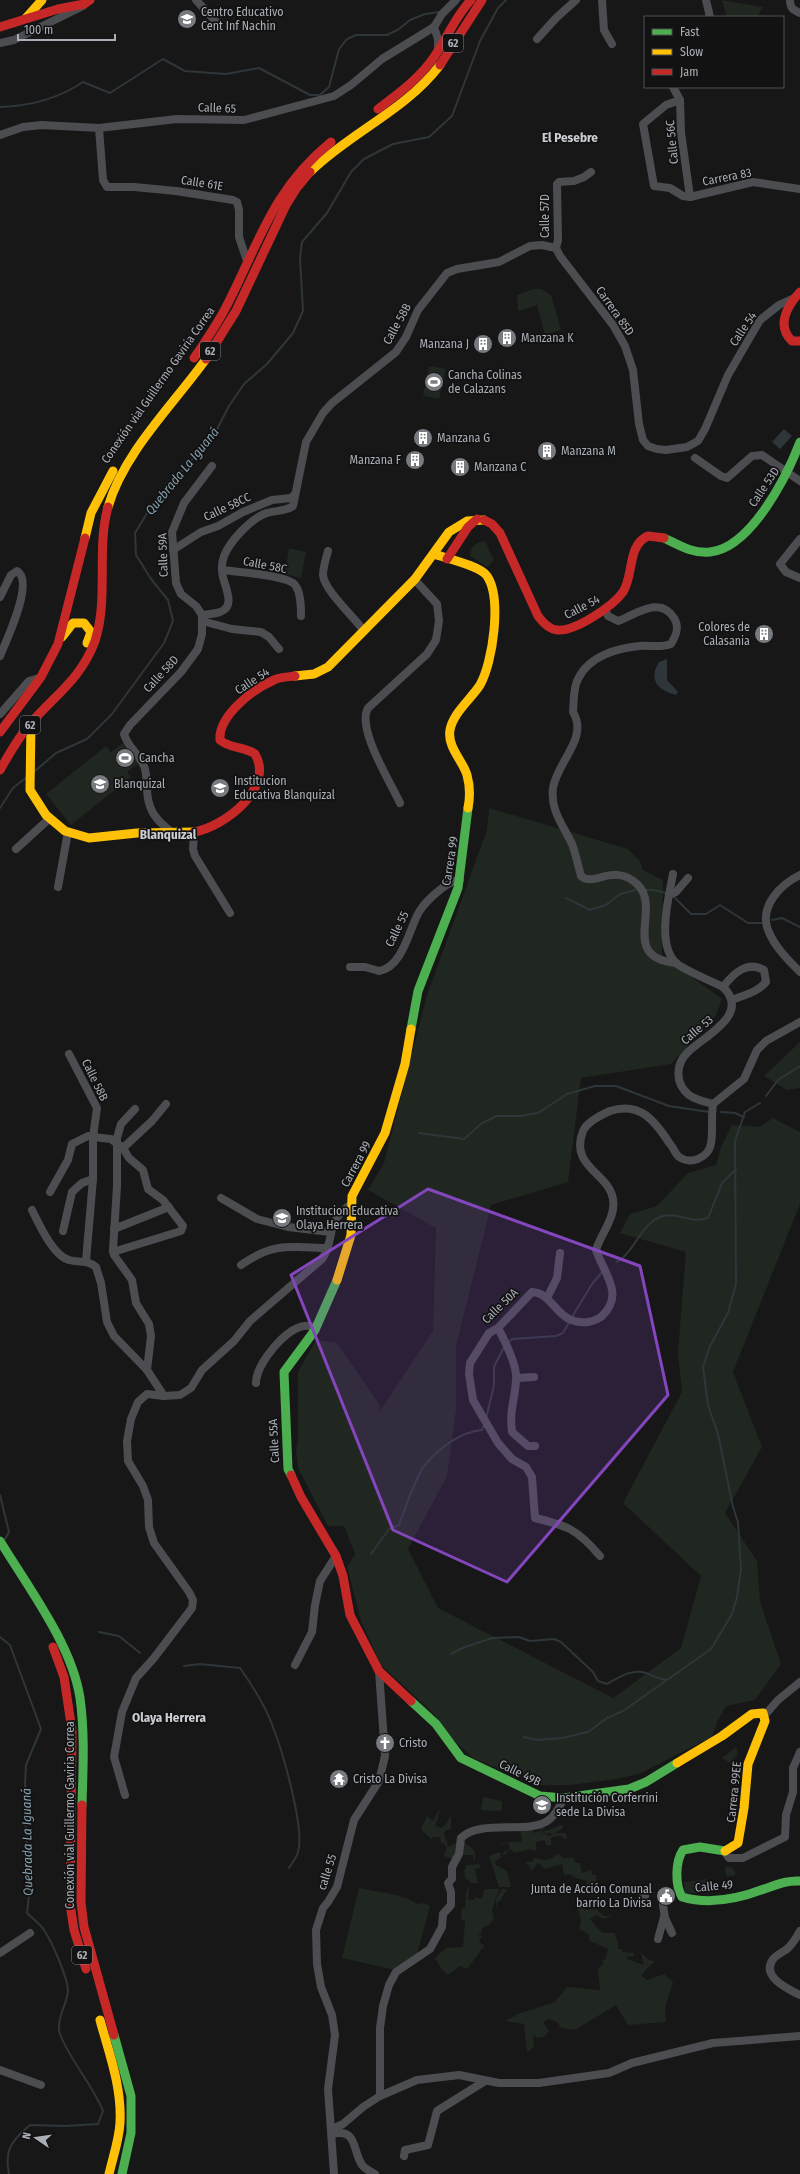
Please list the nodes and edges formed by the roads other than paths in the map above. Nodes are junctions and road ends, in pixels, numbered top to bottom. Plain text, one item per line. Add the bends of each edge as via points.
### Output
1 (42, 0) edge
2 (196, 0) edge
3 (456, 0) edge
4 (471, 0) edge
5 (482, 0) edge
6 (576, 0) edge
7 (602, 0) edge
8 (706, 0) edge
9 (790, 0) edge
10 (87, 2) edge
11 (58, 5) edge
12 (800, 12) edge
13 (710, 16) edge
14 (24, 19) junction
15 (219, 25) dead end
16 (434, 26) junction
17 (0, 27) edge
18 (537, 39) dead end
19 (0, 43) edge
20 (612, 44) dead end
21 (438, 51) junction
22 (674, 88) edge
23 (680, 100) junction
24 (99, 128) junction
25 (0, 135) edge
26 (591, 172) dead end
27 (800, 189) edge
28 (687, 196) junction
29 (259, 236) junction
30 (239, 237) junction
31 (556, 248) junction
32 (247, 261) junction
33 (797, 295) edge
34 (800, 340) edge
35 (800, 442) edge
36 (666, 450) joint
37 (695, 458) dead end
38 (212, 466) dead end
39 (788, 473) junction
40 (800, 481) edge
41 (295, 494) junction
42 (477, 518) junction
43 (644, 537) joint
44 (800, 539) edge
45 (173, 550) junction
46 (328, 551) dead end
47 (434, 554) junction
48 (447, 558) junction
49 (222, 570) junction
50 (800, 578) edge
51 (414, 579) junction
52 (0, 597) edge
53 (605, 609) junction
54 (301, 616) dead end
55 (202, 618) junction
56 (364, 630) junction
57 (58, 644) junction
58 (279, 649) dead end
59 (0, 656) edge
60 (87, 660) junction
61 (41, 677) junction
62 (1, 711) edge
63 (31, 723) junction
64 (0, 732) edge
65 (31, 750) junction
66 (0, 771) edge
67 (400, 803) dead end
68 (50, 818) junction
69 (68, 832) junction
70 (172, 833) junction
71 (194, 833) junction
72 (16, 849) dead end
73 (673, 874) dead end
74 (800, 875) edge
75 (688, 878) dead end
76 (460, 880) junction
77 (58, 888) dead end
78 (670, 896) junction
79 (230, 912) dead end
80 (676, 963) junction
81 (350, 967) dead end
82 (800, 972) edge
83 (728, 993) junction
84 (800, 1022) edge
85 (69, 1054) dead end
86 (166, 1104) dead end
87 (712, 1104) junction
88 (135, 1109) dead end
89 (93, 1137) junction
90 (120, 1146) junction
91 (93, 1179) junction
92 (50, 1192) dead end
93 (221, 1198) dead end
94 (350, 1205) junction
95 (169, 1207) junction
96 (32, 1210) dead end
97 (114, 1229) junction
98 (64, 1232) dead end
99 (330, 1232) junction
100 (328, 1248) junction
101 (113, 1252) junction
102 (560, 1253) dead end
103 (86, 1261) junction
104 (241, 1265) dead end
105 (547, 1298) junction
106 (316, 1328) junction
107 (498, 1328) junction
108 (147, 1370) junction
109 (534, 1377) dead end
110 (517, 1378) junction
111 (256, 1383) dead end
112 (164, 1396) junction
113 (535, 1446) dead end
114 (0, 1541) edge
115 (336, 1556) junction
116 (600, 1556) dead end
117 (0, 1558) edge
118 (18, 1581) junction
119 (39, 1622) dead end
120 (294, 1665) dead end
121 (379, 1671) junction
122 (800, 1682) edge
123 (765, 1714) junction
124 (800, 1752) edge
125 (125, 1795) dead end
126 (564, 1798) junction
127 (728, 1850) junction
128 (800, 1881) edge
129 (664, 1904) dead end
130 (664, 1917) junction
131 (800, 1931) edge
132 (30, 1933) dead end
133 (672, 1933) dead end
134 (658, 1939) dead end
135 (0, 1953) edge
136 (800, 1995) edge
137 (800, 2036) edge
138 (0, 2070) edge
139 (485, 2080) junction
140 (41, 2085) dead end
141 (380, 2096) junction
142 (332, 2132) junction
143 (404, 2156) dead end
144 (109, 2174) edge
145 (122, 2174) edge
146 (334, 2174) edge
147 (375, 2174) edge

1 - 14 main road
2 - 15 street
3 - 16 street, Calle 65
4 - 21 main road, Conexión vial Guillermo Gaviria Correa / 62 via 457,14
5 - 60 main road, Conexión vial Guillermo Gaviria Correa / 62 via 439,65 419,89 405,102 324,158 298,187 226,329 121,474 105,517 100,616 94,644
6 - 18 street
7 - 20 street via 604,30
8 - 13 street
9 - 12 street via 793,10
10 - 11 main road
10 - 19 street via 81,8 14,40
11 - 14 main road
14 - 17 main road
16 - 21 street via 438,38
16 - 24 street, Calle 65 via 382,59 345,89 325,99 238,121 177,120
21 - 29 main road, Conexión vial Guillermo Gaviria Correa / 62 via 406,88 308,160 280,195
22 - 23 street, Calle 56C
23 - 28 street, Calle 56C
23 - 28 street via 657,111 643,127 652,184 670,188
24 - 25 street, Calle 65 via 42,125 23,127
24 - 30 street, Calle 61E via 103,180 107,187 176,191 233,200 237,202 239,210
26 - 31 street, Calle 57D via 584,177 557,184
27 - 28 street, Carrera 83 via 753,182
29 - 30 street via 250,240
29 - 32 main road, Conexión vial Guillermo Gaviria Correa / 62
30 - 32 street
31 - 36 street, Carrera 85D via 613,325 625,346 633,370 643,440 648,446
31 - 41 street, Calle 58B via 530,246 499,262 456,269 447,273 418,310 396,352 323,413 306,442
32 - 57 main road, Conexión vial Guillermo Gaviria Correa / 62 via 217,325 122,457 102,490 92,513
33 - 34 main road, Calle 54 via 786,312 784,324 790,340
33 - 36 street, Calle 54 via 760,320 728,375 698,441 687,447
35 - 39 main road, Calle 53D
37 - 39 street via 727,478 752,456 762,454
38 - 45 street, Calle 59A via 177,516 172,532
39 - 40 street
39 - 43 main road, Calle 53D via 749,529 733,544 715,551 694,550 654,535
41 - 45 street, Calle 58CC via 291,498 272,500 243,512 218,526 200,532
41 - 49 street, Calle 58C via 295,503 290,509 263,515 242,531 225,555
42 - 47 main road, Calle 54 via 455,528
42 - 48 main road
42 - 53 main road, Calle 54 via 490,522 500,533 536,613 546,625 557,630 565,629
43 - 53 main road, Calle 54 via 636,545 629,578 621,596
44 - 50 street via 781,561 780,567
45 - 55 street, Calle 59A via 176,583 182,594 196,606
46 - 56 street via 323,570 324,581
47 - 48 main road, Carrera 99
47 - 51 main road, Calle 54
48 - 76 main road, Carrera 99 via 487,575 492,587 495,609 494,636 486,670 474,694 455,718 450,731 453,748 467,775 470,796
49 - 54 street, Calle 58C via 276,577 293,583 298,590
49 - 55 street, Calle 58C via 227,606 221,612
51 - 56 main road, Calle 54
51 - 67 street via 438,604 436,640 427,654 368,708 365,716 368,737
52 - 59 street via 11,575 17,571 23,578 23,592
53 - 80 street via 608,616 618,621 646,608 664,608 674,616 677,631 670,644 664,647 641,646 605,654 588,664 581,674 575,692 573,712 578,720 577,733 554,785 554,808 573,846 581,876 590,880 618,874 628,877 639,886 645,900 643,936 647,949 656,958
55 - 58 street via 232,629 261,632
55 - 70 street, Calle 58D via 202,634 198,649 181,672 125,730 125,738 144,765 150,812
56 - 71 main road, Calle 54 via 323,670 307,677 273,680 227,716 219,728 220,740 226,745 254,752 259,762 257,781 250,798 241,806 215,825
57 - 60 main road via 73,623 84,623 92,632 86,647
57 - 61 main road, Conexión vial Guillermo Gaviria Correa / 62
60 - 63 main road, Conexión vial Guillermo Gaviria Correa / 62 via 68,687
61 - 62 street via 29,681
61 - 64 main road, Conexión vial Guillermo Gaviria Correa / 62
63 - 65 main road, Calle 54
63 - 66 main road, Conexión vial Guillermo Gaviria Correa / 62
65 - 66 main road via 22,749
65 - 68 main road, Calle 54 via 30,790 34,800
68 - 69 main road, Calle 54
68 - 72 street
69 - 70 main road, Calle 54 via 92,837
69 - 77 street
70 - 71 main road, Calle 54
71 - 79 street via 195,856
73 - 78 street
74 - 82 street via 775,893 769,903 767,928 776,944
75 - 78 street
76 - 81 street, Calle 55 via 452,882 425,903 403,948 389,966 379,971 365,967
76 - 94 main road, Carrera 99 via 456,897 418,991 405,1064 385,1133 354,1190
78 - 80 street via 665,924 666,941
80 - 83 street
83 - 83 street via 757,990 766,982 764,970 757,966 748,966 732,976
83 - 87 street, Calle 53 via 729,1015 724,1023 687,1053 680,1063 678,1074 679,1081 689,1095
84 - 87 street via 757,1050 744,1079
85 - 89 street, Calle 58B via 97,1108
86 - 90 street via 152,1121
87 - 105 street via 712,1143 708,1153 698,1159 686,1160 678,1156 653,1120 632,1109 620,1108 604,1114 584,1130 580,1145 583,1158 613,1198 609,1222 596,1250 612,1285 614,1297 611,1307 601,1318 583,1322 570,1320 556,1311
88 - 90 street via 121,1124 117,1138
89 - 90 street via 110,1139
89 - 91 street, Calle 58B
89 - 92 street via 88,1136 72,1144 68,1160
90 - 95 street via 143,1170 148,1189
90 - 97 street
91 - 98 street via 82,1183 72,1192
91 - 103 street, Calle 58B
93 - 99 street via 257,1219 288,1227
94 - 99 street via 338,1216
94 - 106 main road, Calle 55A via 351,1230 348,1249
95 - 97 street
95 - 101 street via 183,1226 183,1230
96 - 103 street via 57,1254 68,1260
97 - 101 street
99 - 100 street
100 - 104 street via 272,1248 256,1254
100 - 112 street via 319,1261 250,1321 234,1341 202,1370 191,1388 180,1395
101 - 108 street via 132,1280 136,1302 149,1324 151,1336
102 - 105 street via 557,1278
103 - 108 street via 96,1267 107,1322 114,1336
105 - 107 street, Calle 50A via 540,1292 532,1292
106 - 111 street via 307,1325 299,1327 278,1343 260,1366
106 - 115 main road, Calle 55A via 284,1372 286,1460 291,1476
107 - 110 street via 507,1344
107 - 116 street, Calle 50A via 489,1334 470,1363 473,1400 498,1444 512,1459 526,1467 532,1477 535,1518 553,1521 574,1531
108 - 112 street
109 - 110 street
110 - 113 street via 509,1415 512,1432 528,1446
112 - 125 street via 147,1394 138,1402 131,1419 127,1441 128,1462 143,1486 148,1500 149,1527 154,1543 193,1600 192,1608 136,1678 122,1712 114,1757
114 - 118 main road, Conexión vial Guillermo Gaviria Correa / 62
115 - 120 street via 320,1581 312,1632
115 - 121 main road, Calle 55A via 343,1576 350,1615
117 - 118 main road, Conexión vial Guillermo Gaviria Correa / 62
118 - 145 main road, Conexión vial Guillermo Gaviria Correa / 62 via 65,1649 80,1697 83,1739 81,1902 84,1927 131,2096 131,2133
119 - 144 main road, Conexión vial Guillermo Gaviria Correa / 62 via 59,1659 71,1713 71,1915 119,2097 119,2131
121 - 126 main road, Calle 49B via 436,1724 464,1760 536,1794
121 - 142 street, calle 55 via 385,1756 379,1781 354,1820 337,1887 323,1908 316,1930 321,1987 332,2016 335,2035 328,2075
122 - 123 street
123 - 126 main road, Calle 49B via 752,1714 655,1778 629,1789
123 - 127 main road, Carrera 99EE via 765,1721 748,1764 741,1835 738,1843
124 - 127 street via 793,1768 793,1792 786,1815 785,1836 743,1858 729,1858
126 - 141 street via 554,1815 543,1823 479,1828 460,1840 459,1854 452,1867 452,1879 448,1883 451,1905 443,1914 438,1937 430,1949 396,1972 386,1994 380,2028
127 - 128 main road, Calle 49 via 690,1847 681,1851 677,1886 682,1897 699,1901 715,1900 749,1894 782,1882
129 - 130 street
130 - 133 street
130 - 134 street
131 - 136 street via 791,1945 773,1959 771,1969 774,1978
132 - 135 street
137 - 139 street via 713,2043 632,2063 609,2073 553,2082 518,2084
138 - 140 street
139 - 141 street via 459,2075 430,2078 403,2085
139 - 143 street via 437,2111 428,2144 405,2150
141 - 142 street
142 - 146 street, calle 55
142 - 147 street via 346,2133 351,2137 363,2166

